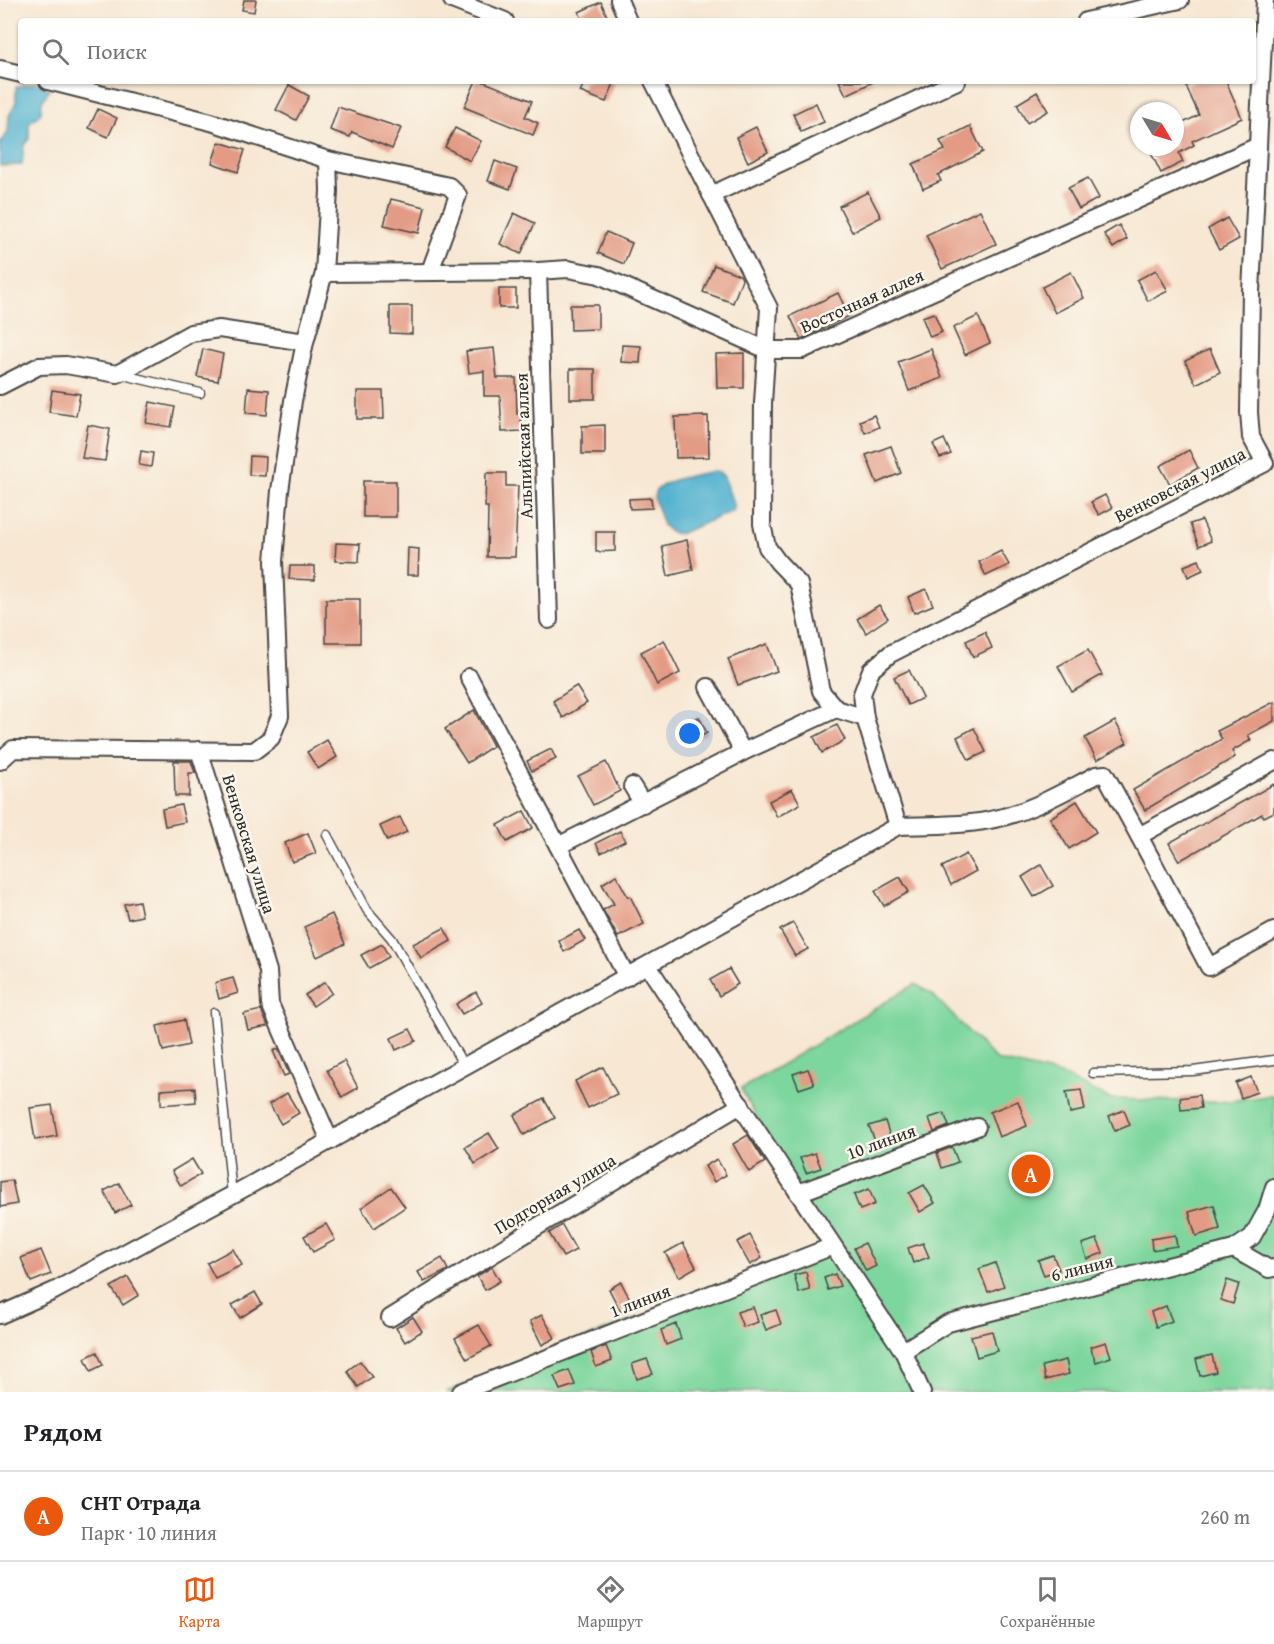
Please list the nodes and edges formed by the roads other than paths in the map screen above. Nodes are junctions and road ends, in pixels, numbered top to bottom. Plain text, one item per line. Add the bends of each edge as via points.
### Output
1 (452, 0) edge
2 (619, 0) edge
3 (1180, 0) edge
4 (1265, 0) edge
5 (497, 18) edge
6 (627, 18) edge
7 (1099, 18) edge
8 (0, 69) edge
9 (18, 73) edge
10 (60, 84) edge
11 (655, 84) edge
12 (951, 84) edge
13 (1258, 146) junction
14 (327, 160) junction
15 (711, 195) junction
16 (538, 271) junction
17 (430, 272) junction
18 (324, 273) junction
19 (304, 342) junction
20 (767, 350) junction
21 (117, 374) junction
22 (0, 386) edge
23 (200, 393) dead end
24 (1269, 461) edge
25 (549, 620) dead end
26 (469, 677) dead end
27 (708, 687) dead end
28 (836, 709) junction
29 (865, 718) junction
30 (199, 750) junction
31 (744, 752) junction
32 (0, 760) edge
33 (1274, 761) edge
34 (632, 786) dead end
35 (643, 804) junction
36 (898, 826) junction
37 (327, 835) dead end
38 (1139, 836) junction
39 (558, 846) junction
40 (1274, 931) edge
41 (648, 966) junction
42 (627, 977) junction
43 (214, 1013) dead end
44 (1274, 1060) edge
45 (464, 1066) junction
46 (1093, 1073) dead end
47 (741, 1105) junction
48 (977, 1127) dead end
49 (330, 1141) junction
50 (1274, 1187) edge
51 (798, 1193) junction
52 (232, 1195) junction
53 (833, 1246) junction
54 (1234, 1249) junction
55 (1274, 1268) edge
56 (0, 1315) edge
57 (390, 1318) dead end
58 (903, 1351) junction
59 (461, 1392) edge
60 (922, 1392) edge

1 - 5 street
2 - 6 street
3 - 7 street
4 - 13 street, Венковская улица
8 - 9 street
10 - 14 street via 211,122
11 - 15 street
12 - 15 street
13 - 20 street, Восточная аллея via 802,350
13 - 24 street, Венковская улица via 1249,412 1251,437
14 - 17 street via 449,186 458,195
14 - 18 street
15 - 20 street via 770,308
16 - 17 street, Восточная аллея
16 - 20 street, Восточная аллея via 568,269 599,275
16 - 25 street, Альпийская аллея
17 - 18 street, Восточная аллея
18 - 19 street
19 - 21 street via 219,329 191,333
19 - 30 street via 280,490 274,561 280,717 271,738 254,751
20 - 28 street via 762,524 767,547 799,584 820,691
21 - 22 street via 66,365 39,366
21 - 23 lane
24 - 29 street, Венковская улица via 890,654 871,670 862,694
26 - 39 street
27 - 31 street
28 - 29 street
28 - 31 street
29 - 36 street, Венковская улица
30 - 32 street via 13,749
30 - 49 street, Венковская улица via 268,971 270,1004
31 - 35 street
33 - 38 street
34 - 35 street
35 - 39 street
36 - 38 street via 992,820 1037,805 1105,774
36 - 41 street
37 - 45 lane via 367,910 393,939
38 - 40 street via 1209,967
39 - 42 street
41 - 42 street
41 - 47 street
42 - 45 street
43 - 52 lane
44 - 46 lane via 1193,1071
45 - 49 street
47 - 51 street
47 - 57 street, Подгорная улица
48 - 51 street, 10 линия
49 - 52 street
50 - 54 street via 1252,1237
51 - 53 street
52 - 56 street via 54,1291
53 - 58 street
53 - 59 street, 1 линия
54 - 55 street via 1269,1269
54 - 58 street, 6 линия via 948,1323
58 - 60 street

